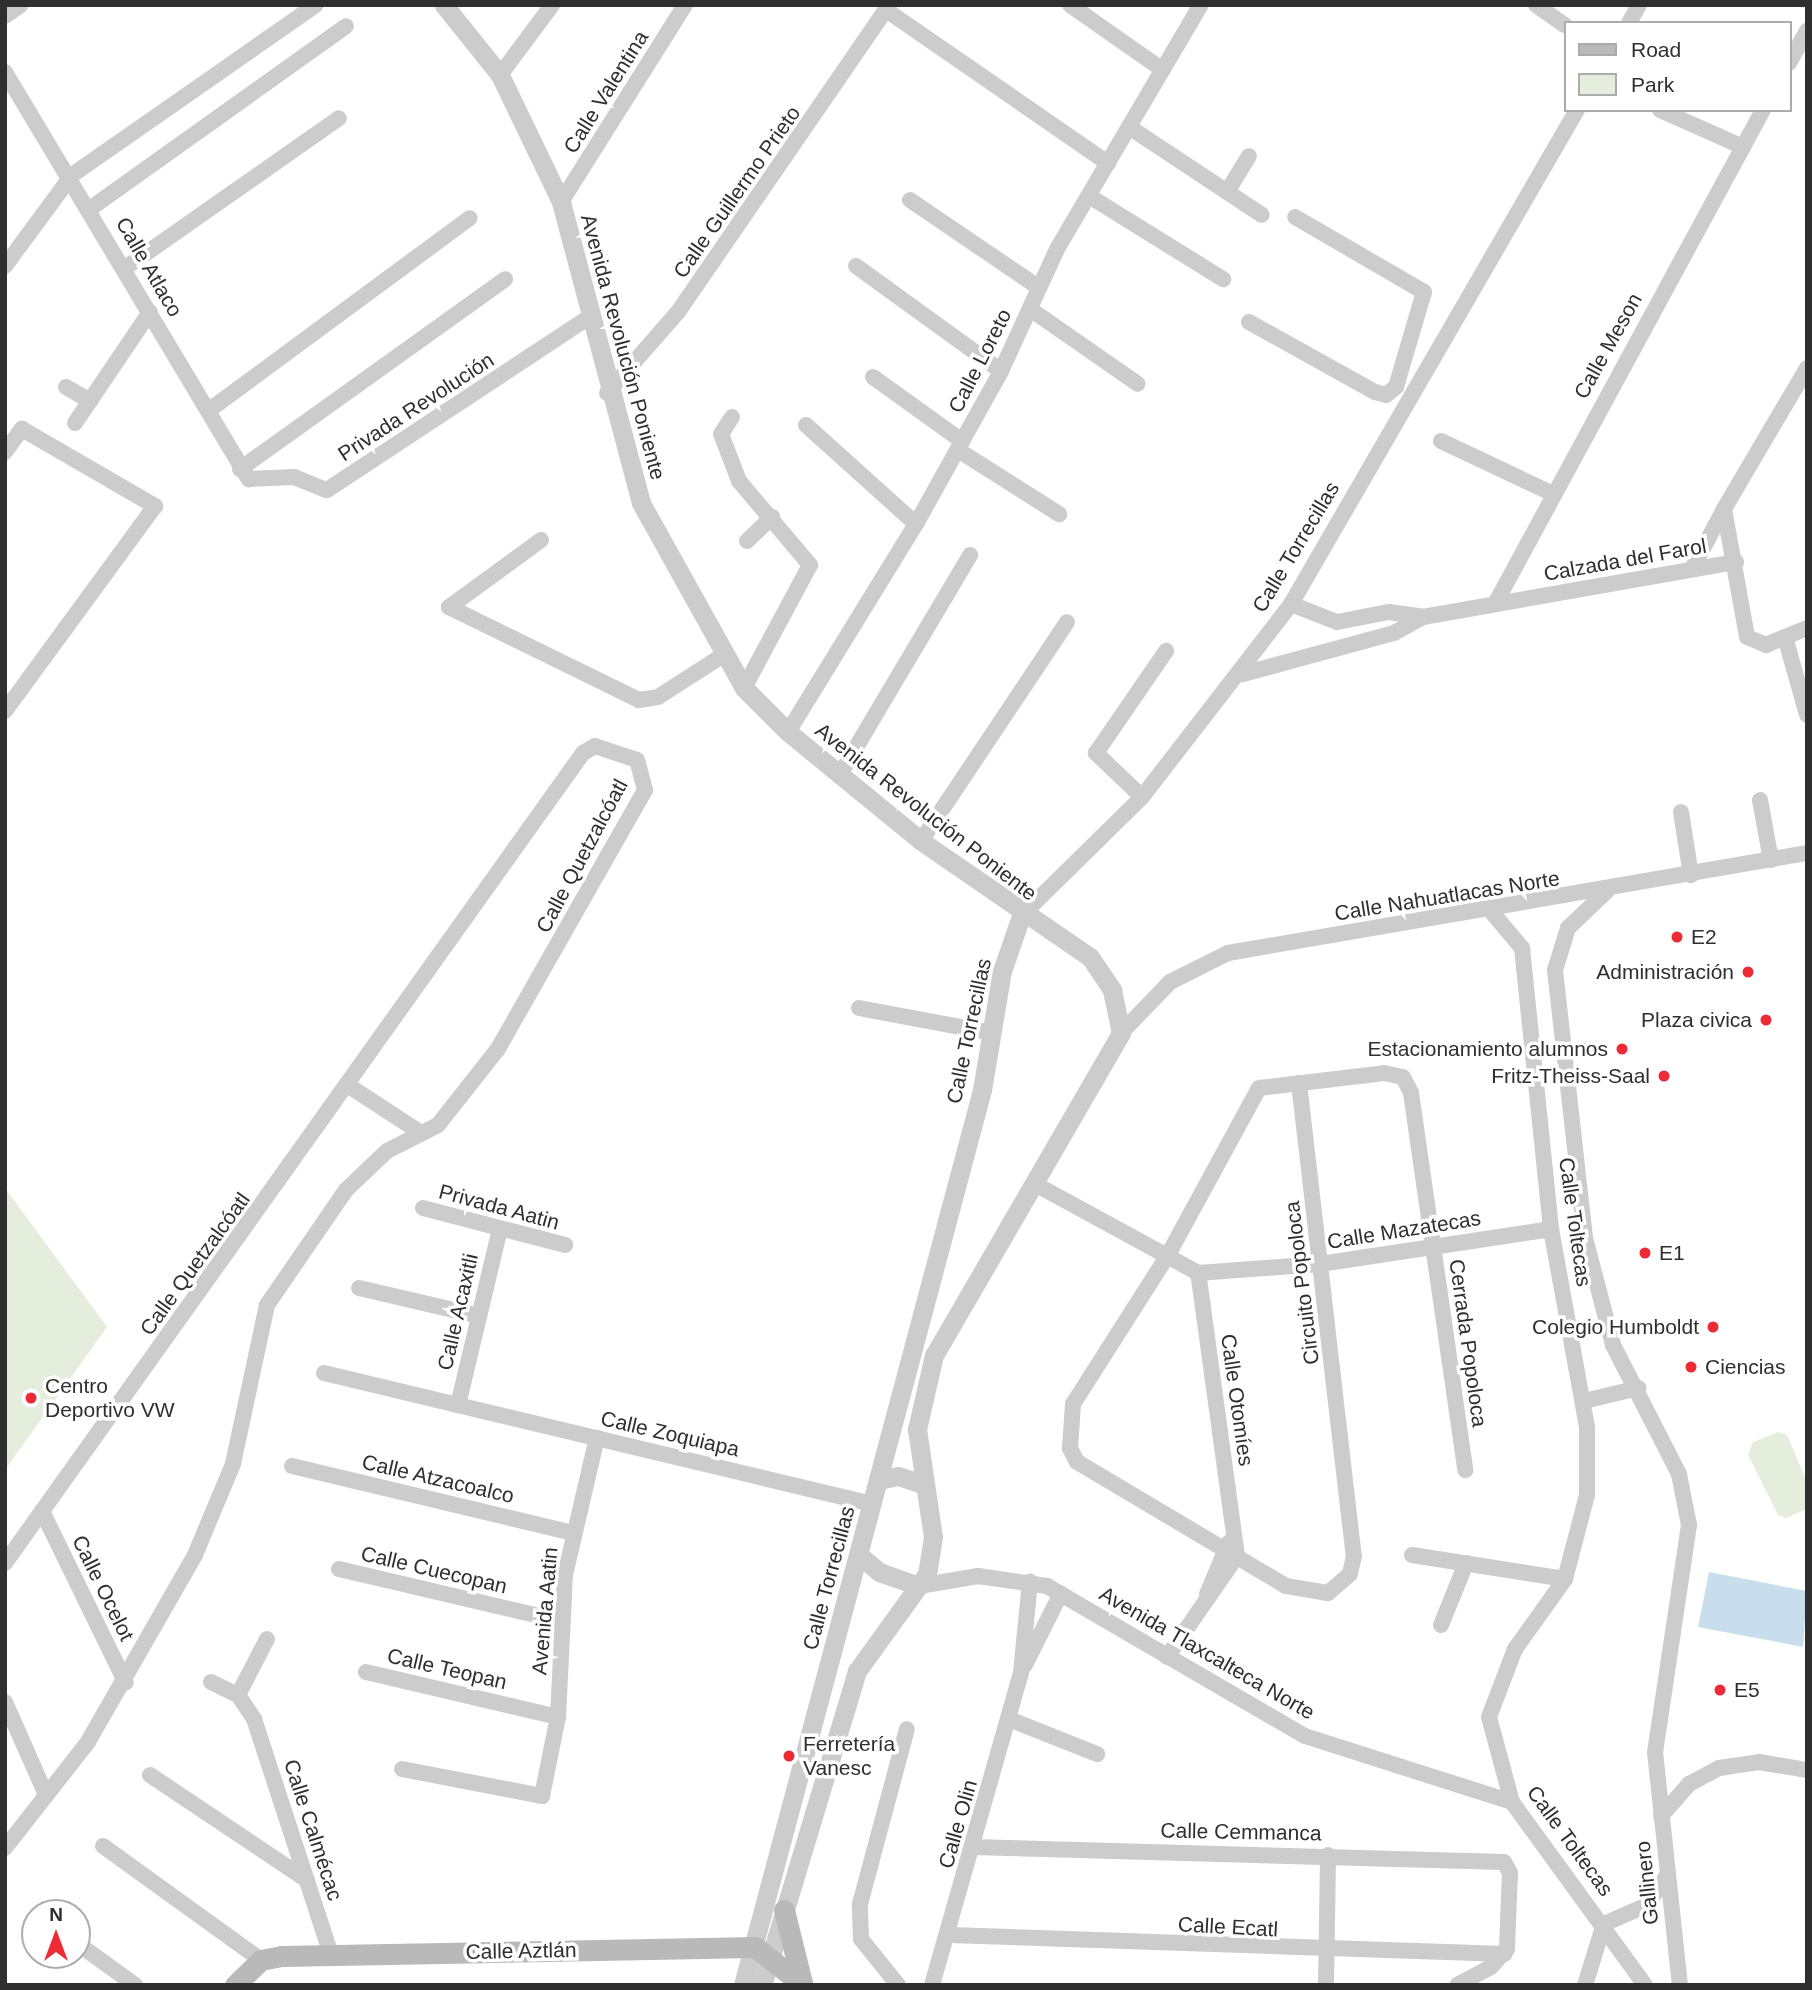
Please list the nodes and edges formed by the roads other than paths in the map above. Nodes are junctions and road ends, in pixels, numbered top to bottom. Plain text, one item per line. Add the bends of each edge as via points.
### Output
1 (21, 5) edge
2 (316, 5) edge
3 (444, 5) edge
4 (552, 5) edge
5 (685, 5) edge
6 (1069, 5) edge
7 (1201, 5) edge
8 (1639, 5) edge
9 (1537, 6) edge
10 (887, 8) edge
11 (5, 16) edge
12 (1630, 21) edge
13 (1563, 24) edge
14 (346, 26) dead end
15 (1807, 31) edge
16 (1791, 59) edge
17 (1163, 69) junction
18 (5, 72) edge
19 (500, 75) junction
20 (1576, 112) edge
21 (1664, 112) edge
22 (1762, 112) edge
23 (340, 118) dead end
24 (1129, 127) junction
25 (1743, 147) junction
26 (1249, 156) dead end
27 (1108, 163) junction
28 (72, 175) junction
29 (1227, 192) junction
30 (1089, 196) junction
31 (909, 200) dead end
32 (561, 202) junction
33 (91, 208) junction
34 (1262, 215) dead end
35 (1295, 217) dead end
36 (470, 218) dead end
37 (5, 266) edge
38 (856, 266) dead end
39 (125, 268) junction
40 (505, 279) dead end
41 (1223, 279) dead end
42 (1038, 287) junction
43 (1030, 309) junction
44 (150, 312) junction
45 (589, 317) junction
46 (1249, 322) dead end
47 (1415, 332) junction
48 (1439, 342) junction
49 (1807, 368) edge
50 (1001, 371) junction
51 (873, 377) dead end
52 (1138, 384) dead end
53 (66, 387) dead end
54 (607, 393) junction
55 (90, 401) junction
56 (208, 411) junction
57 (732, 417) dead end
58 (75, 423) dead end
59 (806, 425) dead end
60 (1441, 441) dead end
61 (960, 445) junction
62 (5, 452) edge
63 (240, 469) junction
64 (255, 481) joint
65 (1551, 493) junction
66 (1724, 509) junction
67 (1059, 514) dead end
68 (772, 517) junction
69 (915, 524) junction
70 (541, 540) dead end
71 (747, 541) dead end
72 (970, 555) dead end
73 (1736, 562) junction
74 (1692, 569) junction
75 (1291, 604) junction
76 (1495, 604) junction
77 (1374, 614) junction
78 (1423, 617) junction
79 (1067, 622) dead end
80 (1807, 628) edge
81 (1785, 636) junction
82 (1378, 637) junction
83 (1166, 651) dead end
84 (725, 654) junction
85 (1243, 674) junction
86 (744, 688) junction
87 (5, 711) edge
88 (1807, 715) edge
89 (788, 732) junction
90 (839, 776) junction
91 (1142, 797) junction
92 (1760, 800) dead end
93 (1681, 812) dead end
94 (920, 841) junction
95 (1807, 853) edge
96 (1771, 860) junction
97 (1691, 875) junction
98 (1607, 891) junction
99 (1490, 911) junction
100 (1021, 916) junction
101 (1555, 970) junction
102 (1527, 972) junction
103 (859, 1008) dead end
104 (992, 1032) junction
105 (1121, 1032) junction
106 (1299, 1083) junction
107 (349, 1086) junction
108 (421, 1133) junction
109 (1035, 1184) junction
110 (423, 1209) dead end
111 (500, 1228) junction
112 (1551, 1229) junction
113 (565, 1245) dead end
114 (1433, 1246) junction
115 (1168, 1255) junction
116 (1320, 1264) junction
117 (1198, 1273) junction
118 (359, 1288) dead end
119 (479, 1316) junction
120 (324, 1373) dead end
121 (1638, 1388) junction
122 (1584, 1401) junction
123 (458, 1405) junction
124 (597, 1438) junction
125 (292, 1466) dead end
126 (1465, 1470) dead end
127 (878, 1480) junction
128 (925, 1485) junction
129 (872, 1504) junction
130 (42, 1511) junction
131 (573, 1533) junction
132 (1231, 1553) junction
133 (859, 1555) junction
134 (1412, 1555) dead end
135 (5, 1563) edge
136 (1466, 1563) junction
137 (338, 1569) dead end
138 (1565, 1579) junction
139 (1030, 1581) junction
140 (919, 1586) junction
141 (1061, 1593) junction
142 (561, 1621) junction
143 (1441, 1625) dead end
144 (267, 1639) dead end
145 (1167, 1657) junction
146 (366, 1672) dead end
147 (1021, 1673) junction
148 (211, 1682) dead end
149 (126, 1683) junction
150 (238, 1696) junction
151 (5, 1702) edge
152 (558, 1717) junction
153 (1009, 1719) junction
154 (907, 1729) dead end
155 (1097, 1754) dead end
156 (402, 1769) dead end
157 (1807, 1770) edge
158 (149, 1775) dead end
159 (46, 1795) junction
160 (1512, 1802) junction
161 (1661, 1816) junction
162 (103, 1846) dead end
163 (972, 1847) junction
164 (5, 1848) edge
165 (1328, 1855) junction
166 (1667, 1875) junction
167 (307, 1881) junction
168 (784, 1910) junction
169 (1604, 1924) junction
170 (950, 1935) junction
171 (763, 1950) junction
172 (1327, 1952) junction
173 (91, 1953) edge
174 (331, 1954) junction
175 (1505, 1954) junction
176 (261, 1960) junction
177 (802, 1984) edge
178 (135, 1985) edge
179 (235, 1985) edge
180 (743, 1985) edge
181 (762, 1985) edge
182 (898, 1985) edge
183 (932, 1985) edge
184 (1326, 1985) edge
185 (1457, 1985) edge
186 (1585, 1985) edge
187 (1645, 1985) edge
188 (1680, 1985) edge

1 - 11 street
2 - 28 street
3 - 19 street, Avenida Revolución Poniente
4 - 19 street
5 - 32 street, Calle Valentina
6 - 17 street
7 - 17 street, Calle Loreto
8 - 12 street
9 - 13 street
10 - 27 street
10 - 54 street, Calle Guillermo Prieto via 686,301
14 - 33 street
15 - 16 street
17 - 24 street, Calle Loreto
18 - 28 street, Calle Atlaco
19 - 32 street, Avenida Revolución Poniente
20 - 48 street, Calle Torrecillas
21 - 25 street
22 - 25 street, Calle Meson
23 - 39 street
24 - 27 street, Calle Loreto
24 - 29 street
25 - 65 street, Calle Meson
26 - 29 street
27 - 30 street, Calle Loreto
28 - 33 street, Calle Atlaco
28 - 37 street
29 - 34 street
30 - 41 street
30 - 42 street, Calle Loreto
31 - 42 street
32 - 45 street, Avenida Revolución Poniente
33 - 39 street, Calle Atlaco
35 - 47 street via 1418,287 1424,303
36 - 56 street
38 - 50 street
39 - 44 street, Calle Atlaco
40 - 63 street
42 - 43 street, Calle Loreto
43 - 50 street, Calle Loreto
43 - 52 street
44 - 55 street
44 - 56 street, Calle Atlaco
45 - 54 street, Avenida Revolución Poniente
45 - 64 street, Privada Revolución via 327,490 294,477
46 - 47 street via 1386,395 1396,387
47 - 48 street
48 - 75 street, Calle Torrecillas
49 - 66 street
50 - 61 street, Calle Loreto
51 - 61 street
53 - 55 street
54 - 84 street, Avenida Revolución Poniente via 641,503
55 - 58 street
56 - 63 street, Calle Atlaco
57 - 68 street via 720,434 739,481
59 - 69 street
60 - 65 street
61 - 67 street
61 - 69 street, Calle Loreto
62 - 87 street via 22,429 155,506
63 - 64 street, Calle Atlaco
65 - 76 street, Calle Meson
66 - 73 street
66 - 74 street
68 - 71 street
68 - 86 street via 806,555 810,574
69 - 89 street, Calle Loreto
70 - 84 street via 449,607 639,700 658,697
72 - 90 street
73 - 74 street, Calzada del Farol
73 - 81 street, Calzada del Farol via 1748,636 1766,645
74 - 76 street, Calzada del Farol
75 - 77 street, Calzada del Farol via 1320,620
75 - 85 street, Calle Torrecillas
76 - 78 street, Calzada del Farol
77 - 78 street, Calzada del Farol
77 - 82 street
78 - 82 street, Calzada del Farol
79 - 94 street
80 - 81 street, Calzada del Farol
81 - 88 street
82 - 85 street, Calzada del Farol
83 - 91 street via 1096,753
84 - 86 street, Avenida Revolución Poniente
85 - 91 street, Calle Torrecillas
86 - 89 street, Avenida Revolución Poniente
89 - 90 street, Avenida Revolución Poniente
90 - 94 street, Avenida Revolución Poniente
91 - 100 street, Calle Torrecillas
92 - 96 street
93 - 97 street
94 - 100 street, Avenida Revolución Poniente
95 - 96 street, Calle Nahuatlacas Norte
96 - 97 street, Calle Nahuatlacas Norte
97 - 98 street, Calle Nahuatlacas Norte
98 - 99 street, Calle Nahuatlacas Norte
98 - 101 street, Calle Toltecas via 1568,928
99 - 102 street, Calle Toltecas via 1512,929
99 - 105 street, Calle Nahuatlacas Norte via 1205,959 1170,982
100 - 104 street, Calle Torrecillas via 1002,971
100 - 105 street, Avenida Revolución Poniente via 1090,957 1112,990
101 - 102 street
101 - 121 street, Calle Toltecas via 1586,1238 1613,1345
102 - 112 street, Calle Toltecas
103 - 104 street
104 - 127 street, Calle Torrecillas
105 - 109 street, Calle Torrecillas
106 - 114 street, Cerrada Popoloca via 1384,1073 1403,1077 1411,1093
106 - 115 street, Circuito Popoloca via 1259,1088
106 - 116 street, Circuito Popoloca
107 - 108 street
107 - 108 street, Calle Quetzalcóatl via 583,753 595,746 637,760 645,790 588,898 497,1050 438,1125
107 - 130 street, Calle Quetzalcóatl
108 - 149 street, Calle Quetzalcóatl via 387,1151 346,1190 267,1306 233,1464 195,1555
109 - 115 street
109 - 128 street, Calle Torrecillas via 970,1284 934,1355 917,1429
110 - 111 street, Privada Aatin
111 - 113 street, Privada Aatin
111 - 119 street, Calle Acaxitli
112 - 114 street, Calle Mazatecas
112 - 122 street, Calle Toltecas
114 - 116 street, Calle Mazatecas
114 - 126 street, Cerrada Popoloca
115 - 117 street
115 - 132 street, Circuito Popoloca via 1093,1367 1073,1404 1068,1436 1077,1462
116 - 117 street, Calle Mazatecas
116 - 132 street, Circuito Popoloca via 1354,1565 1338,1588 1316,1595 1286,1586
117 - 132 street, Calle Otomíes via 1235,1533
118 - 119 street
119 - 123 street, Calle Acaxitli
120 - 123 street, Calle Zoquiapa
121 - 122 street
121 - 161 street, Calle Toltecas via 1679,1474 1689,1525 1656,1727
122 - 138 street, Calle Toltecas via 1587,1496
123 - 124 street, Calle Zoquiapa
124 - 129 street, Calle Zoquiapa
124 - 131 street, Avenida Aatin
125 - 131 street, Calle Atzacoalco
127 - 128 street via 898,1476
127 - 129 street, Calle Torrecillas
128 - 140 street, Calle Torrecillas via 932,1555
129 - 133 street, Calle Torrecillas
130 - 135 street, Calle Quetzalcóatl
130 - 149 street, Calle Ocelot
131 - 142 street, Avenida Aatin
132 - 145 street
133 - 140 street via 878,1572
133 - 171 street, Calle Torrecillas
134 - 136 street
136 - 138 street
136 - 143 street
137 - 142 street, Calle Cuecopan
138 - 160 street, Calle Toltecas via 1515,1649 1489,1717
139 - 140 street, Avenida Tlaxcalteca Norte via 978,1576
139 - 141 street, Avenida Tlaxcalteca Norte
139 - 147 street, Calle Olin
140 - 168 street, Calle Torrecillas via 875,1639 857,1671
141 - 145 street, Avenida Tlaxcalteca Norte
141 - 147 street, Calle Olin
142 - 152 street, Avenida Aatin
144 - 150 street
145 - 160 street, Avenida Tlaxcalteca Norte via 1305,1736
146 - 152 street, Calle Teopan
147 - 153 street, Calle Olin
148 - 150 street
149 - 159 street, Calle Quetzalcóatl
150 - 167 street, Calle Calmécac via 254,1718
151 - 159 street
152 - 156 street, Avenida Aatin via 547,1789 535,1800
153 - 155 street
153 - 163 street, Calle Olin
154 - 182 street via 860,1904 861,1939
157 - 161 street, Gallinero via 1759,1762 1719,1768 1689,1784
158 - 167 street
159 - 164 street, Calle Quetzalcóatl
160 - 169 street, Calle Toltecas
161 - 166 street, Gallinero
162 - 176 street
163 - 165 street, Calle Cemmanca
163 - 170 street, Calle Olin
165 - 172 street
165 - 175 street, Calle Cemmanca via 1508,1864
166 - 169 street via 1647,1905
166 - 188 street, Gallinero
167 - 174 street, Calle Calmécac
168 - 171 street, Calle Torrecillas
168 - 177 main road
169 - 186 street
169 - 187 street, Calle Toltecas
170 - 172 street, Calle Ecatl
170 - 183 street, Calle Olin
171 - 174 main road, Calle Aztlán
171 - 177 main road
171 - 180 street, Calle Torrecillas
171 - 181 street, Calle Torrecillas
172 - 175 street, Calle Ecatl
172 - 184 street
173 - 178 street
174 - 176 main road, Calle Aztlán
175 - 185 street
176 - 179 main road

